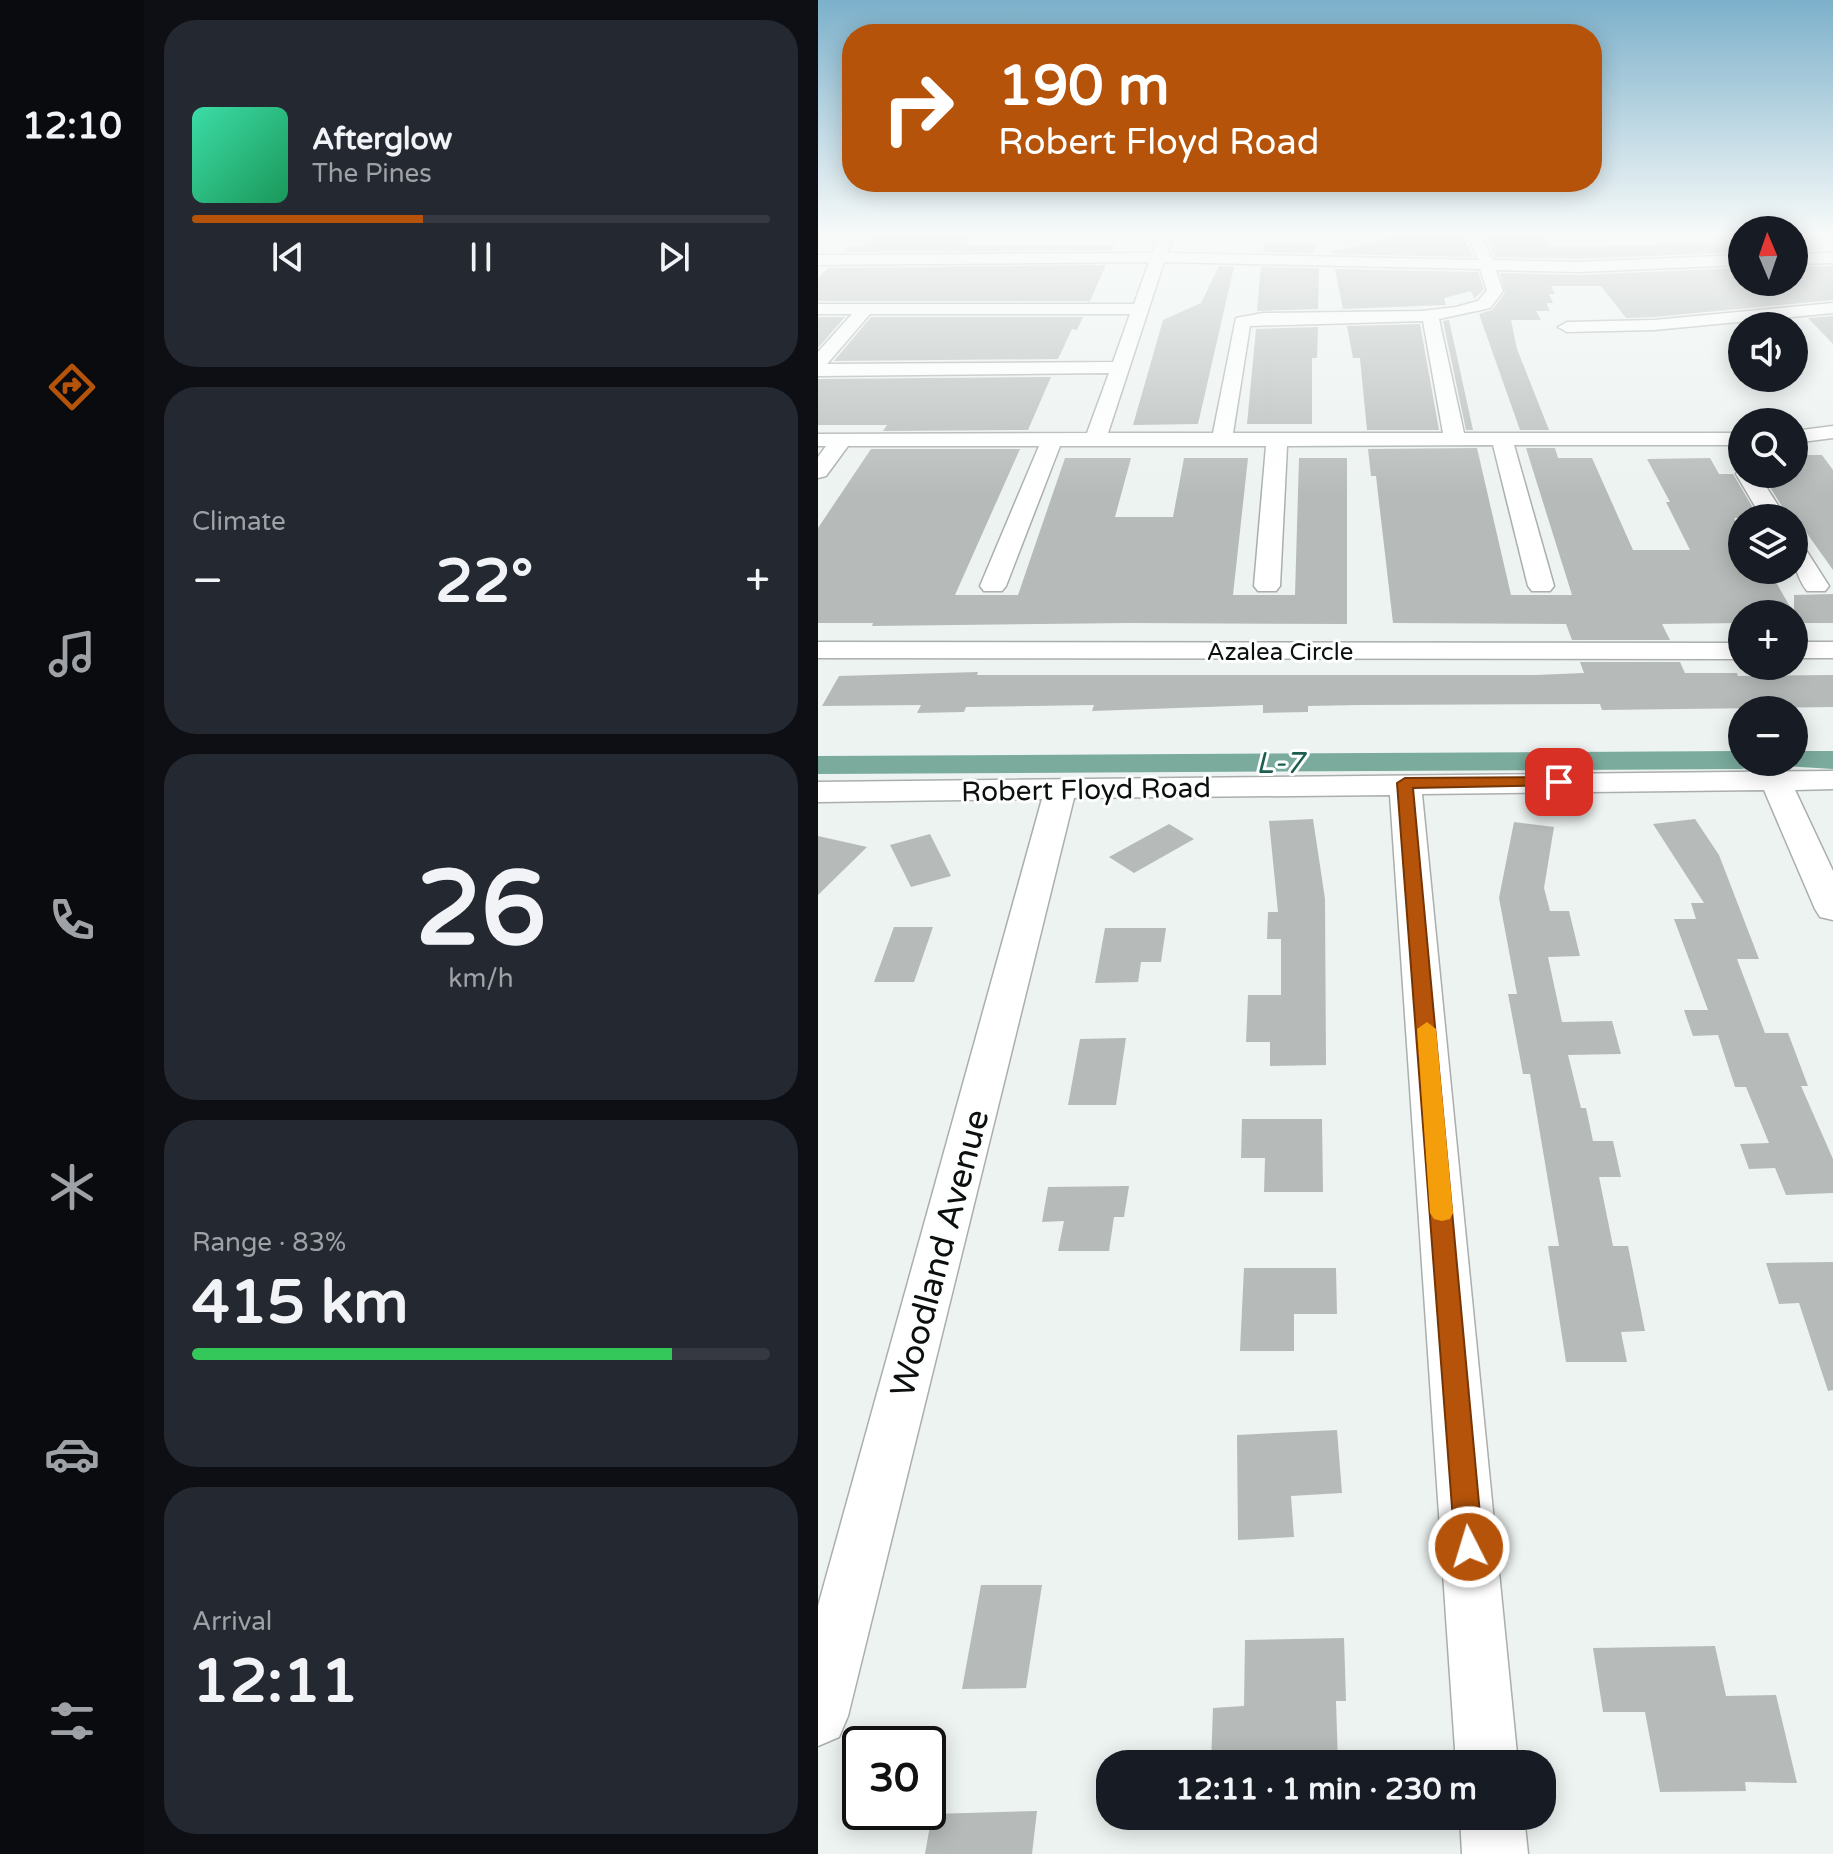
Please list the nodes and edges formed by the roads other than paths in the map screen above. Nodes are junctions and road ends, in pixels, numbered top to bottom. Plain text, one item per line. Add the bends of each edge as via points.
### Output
1 (854, 322) edge
2 (1136, 322) edge
3 (1245, 322) edge
4 (1431, 322) edge
5 (1691, 322) edge
6 (1567, 327) dead end
7 (818, 363) edge
8 (1120, 367) junction
9 (818, 370) edge
10 (1833, 432) edge
11 (1808, 435) edge
12 (818, 440) edge
13 (842, 440) junction
14 (1052, 440) junction
15 (1095, 440) junction
16 (1222, 440) junction
17 (1277, 440) junction
18 (1455, 440) junction
19 (1502, 440) junction
20 (1728, 440) edge
21 (818, 471) edge
22 (1808, 573) edge
23 (993, 586) dead end
24 (1267, 586) dead end
25 (1541, 586) dead end
26 (1816, 586) dead end
27 (818, 650) edge
28 (1808, 650) edge
29 (1833, 650) edge
30 (1728, 651) edge
31 (1775, 780) junction
32 (1833, 780) edge
33 (1405, 783) junction
34 (1060, 791) junction
35 (818, 792) edge
36 (1833, 909) edge
37 (818, 1716) edge
38 (1486, 1750) edge
39 (1493, 1830) edge
40 (1495, 1854) edge

1 - 7 street
2 - 8 street
3 - 16 street
4 - 18 street
5 - 6 street
8 - 9 street
8 - 15 street
10 - 11 street
12 - 13 street
13 - 14 street
13 - 21 street
14 - 15 street
14 - 23 street
15 - 16 street
16 - 17 street
17 - 18 street
17 - 24 street
18 - 19 street
19 - 20 street
19 - 25 street
22 - 26 street
27 - 30 street, Azalea Circle
28 - 29 street
31 - 32 street, Robert Floyd Road
31 - 33 street, Robert Floyd Road
31 - 36 street
33 - 34 street, Robert Floyd Road
33 - 38 street
34 - 35 street, Robert Floyd Road
34 - 37 street, Woodland Avenue
39 - 40 street

